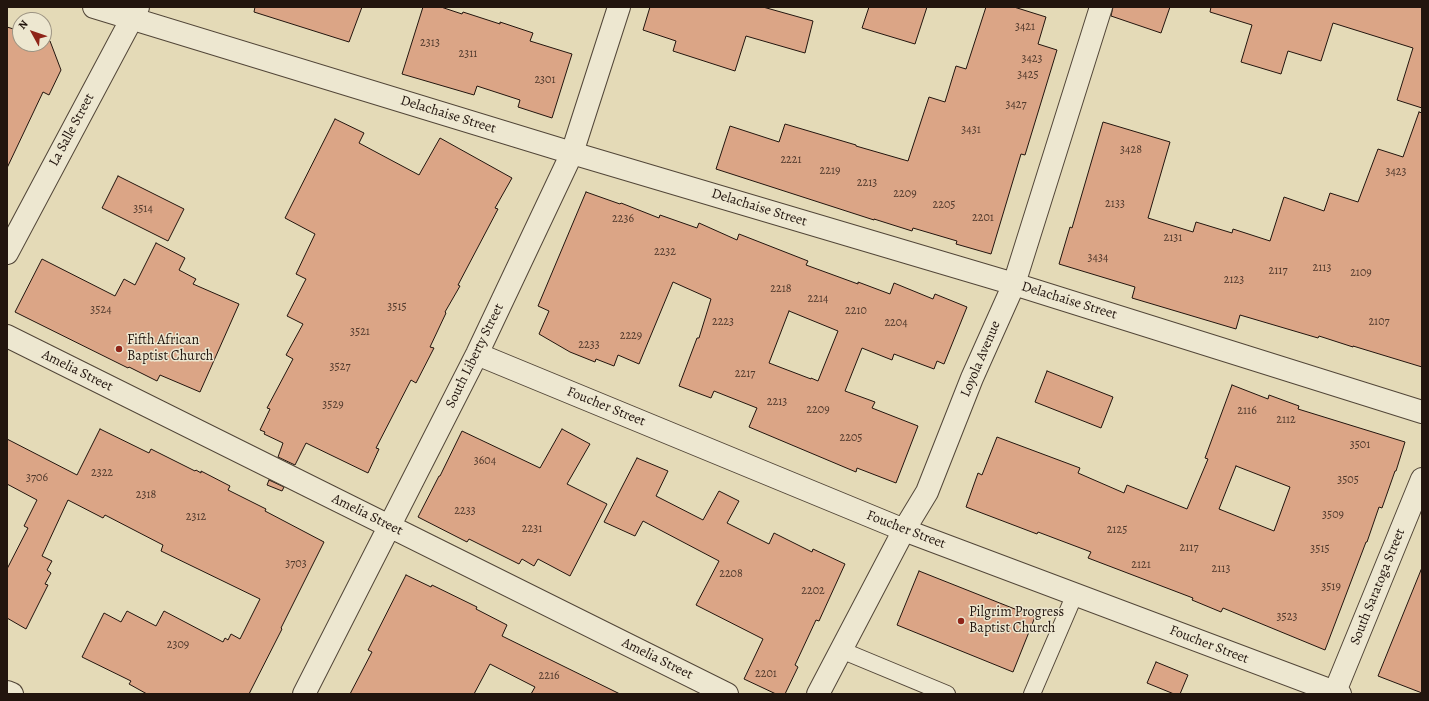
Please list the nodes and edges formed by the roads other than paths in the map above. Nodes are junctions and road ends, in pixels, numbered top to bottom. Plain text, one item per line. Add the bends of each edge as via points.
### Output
1 (94, 7) edge
2 (619, 7) edge
3 (1101, 7) edge
4 (135, 13) edge
5 (572, 153) junction
6 (7, 253) edge
7 (1014, 284) junction
8 (7, 336) edge
9 (477, 354) junction
10 (1422, 412) edge
11 (1422, 479) edge
12 (388, 525) junction
13 (904, 530) junction
14 (1075, 594) junction
15 (841, 650) junction
16 (7, 692) edge
17 (1336, 693) edge
18 (12, 694) edge
19 (304, 694) edge
20 (727, 694) edge
21 (818, 694) edge
22 (947, 694) edge
23 (1032, 694) edge

1 - 4 street, Delachaise Street
2 - 5 street, South Liberty Street
3 - 7 street, Loyola Avenue
4 - 5 street, Delachaise Street
4 - 6 street, La Salle Street
5 - 7 street, Delachaise Street
5 - 9 street, South Liberty Street
7 - 10 street, Delachaise Street
7 - 13 street, Loyola Avenue via 972,378 926,492
8 - 12 street, Amelia Street
9 - 12 street, South Liberty Street
9 - 13 street, Foucher Street
11 - 17 street, South Saratoga Street
12 - 19 street, South Liberty Street
12 - 20 street, Amelia Street
13 - 14 street, Foucher Street
13 - 15 street, Loyola Avenue
14 - 17 street, Foucher Street
14 - 23 lane
15 - 21 street, Loyola Avenue
15 - 22 lane
16 - 18 street

